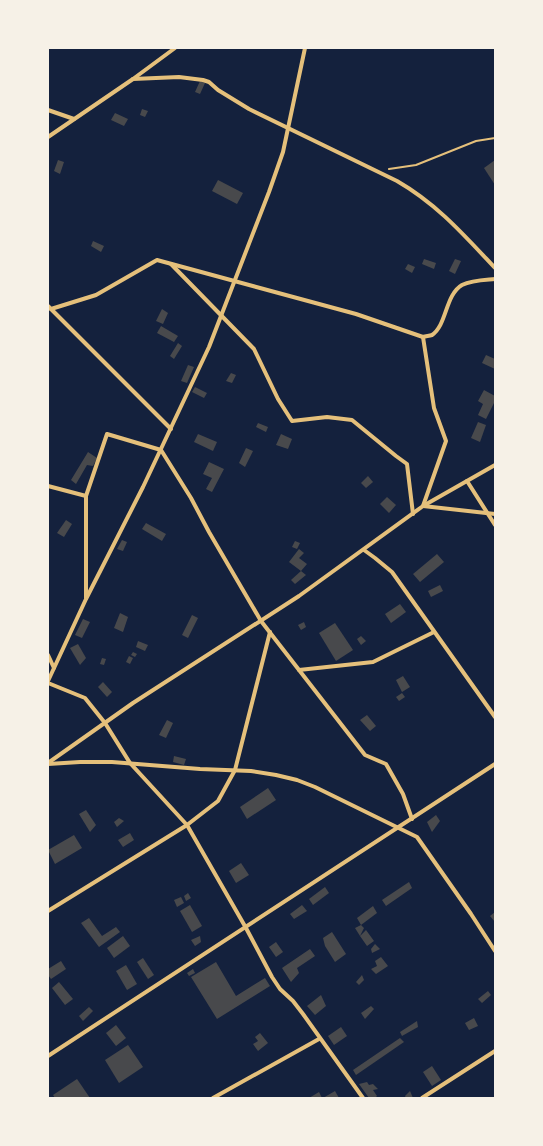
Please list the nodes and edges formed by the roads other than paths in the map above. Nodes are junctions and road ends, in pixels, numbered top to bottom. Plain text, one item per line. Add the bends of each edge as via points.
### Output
1 (175, 48) edge
2 (305, 48) edge
3 (133, 80) junction
4 (48, 110) edge
5 (74, 119) junction
6 (288, 128) junction
7 (48, 137) edge
8 (170, 264) junction
9 (495, 268) edge
10 (495, 279) edge
11 (234, 282) junction
12 (50, 308) edge
13 (221, 315) junction
14 (423, 337) junction
15 (170, 429) junction
16 (161, 450) junction
17 (495, 465) edge
18 (467, 481) junction
19 (48, 486) edge
20 (86, 496) junction
21 (423, 506) junction
22 (413, 514) junction
23 (495, 514) edge
24 (494, 523) edge
25 (364, 550) junction
26 (86, 599) junction
27 (261, 621) junction
28 (270, 632) junction
29 (434, 632) junction
30 (48, 655) edge
31 (54, 668) junction
32 (299, 670) junction
33 (48, 682) edge
34 (495, 717) edge
35 (105, 723) junction
36 (130, 763) junction
37 (48, 764) edge
38 (495, 764) edge
39 (235, 770) junction
40 (412, 819) junction
41 (187, 825) junction
42 (399, 828) junction
43 (48, 911) edge
44 (246, 928) junction
45 (495, 951) edge
46 (319, 1039) junction
47 (495, 1051) edge
48 (48, 1056) edge
49 (213, 1098) edge
50 (363, 1098) edge
51 (422, 1098) edge

1 - 3 street
2 - 6 street
3 - 5 street
3 - 6 street via 179,77 203,80 249,109
4 - 5 street
5 - 7 street
6 - 9 street via 404,186 434,206
6 - 11 street via 280,158
8 - 11 street
8 - 12 street via 158,260 96,295
8 - 13 street
10 - 14 street via 460,286 453,295 437,330 431,336
11 - 13 street
11 - 14 street via 356,314
12 - 15 street
13 - 15 street via 209,347
13 - 22 street via 254,349 278,399 292,421 327,418 352,420 407,464
14 - 21 street via 434,408 446,441
15 - 16 street
16 - 20 street via 107,434
16 - 26 street
16 - 27 street
17 - 18 street
18 - 21 street
18 - 24 street
19 - 20 street
20 - 26 street
21 - 22 street
21 - 23 street
22 - 25 street
25 - 27 street
25 - 29 street via 392,572
26 - 31 street
27 - 28 street
27 - 35 street
28 - 32 street
28 - 39 street
29 - 32 street via 373,662
29 - 34 street
30 - 31 street
31 - 33 street
32 - 40 street via 365,755 386,764
33 - 35 street via 85,698
35 - 36 street
35 - 37 street
36 - 37 street
36 - 39 street
36 - 41 street
38 - 40 street
39 - 41 street via 218,801
39 - 42 street via 276,774 297,780
40 - 42 street
41 - 43 street
41 - 44 street
42 - 44 street
42 - 45 street via 417,837
44 - 46 street via 272,977 293,1001
44 - 48 street
46 - 49 street
46 - 50 street
47 - 51 street

